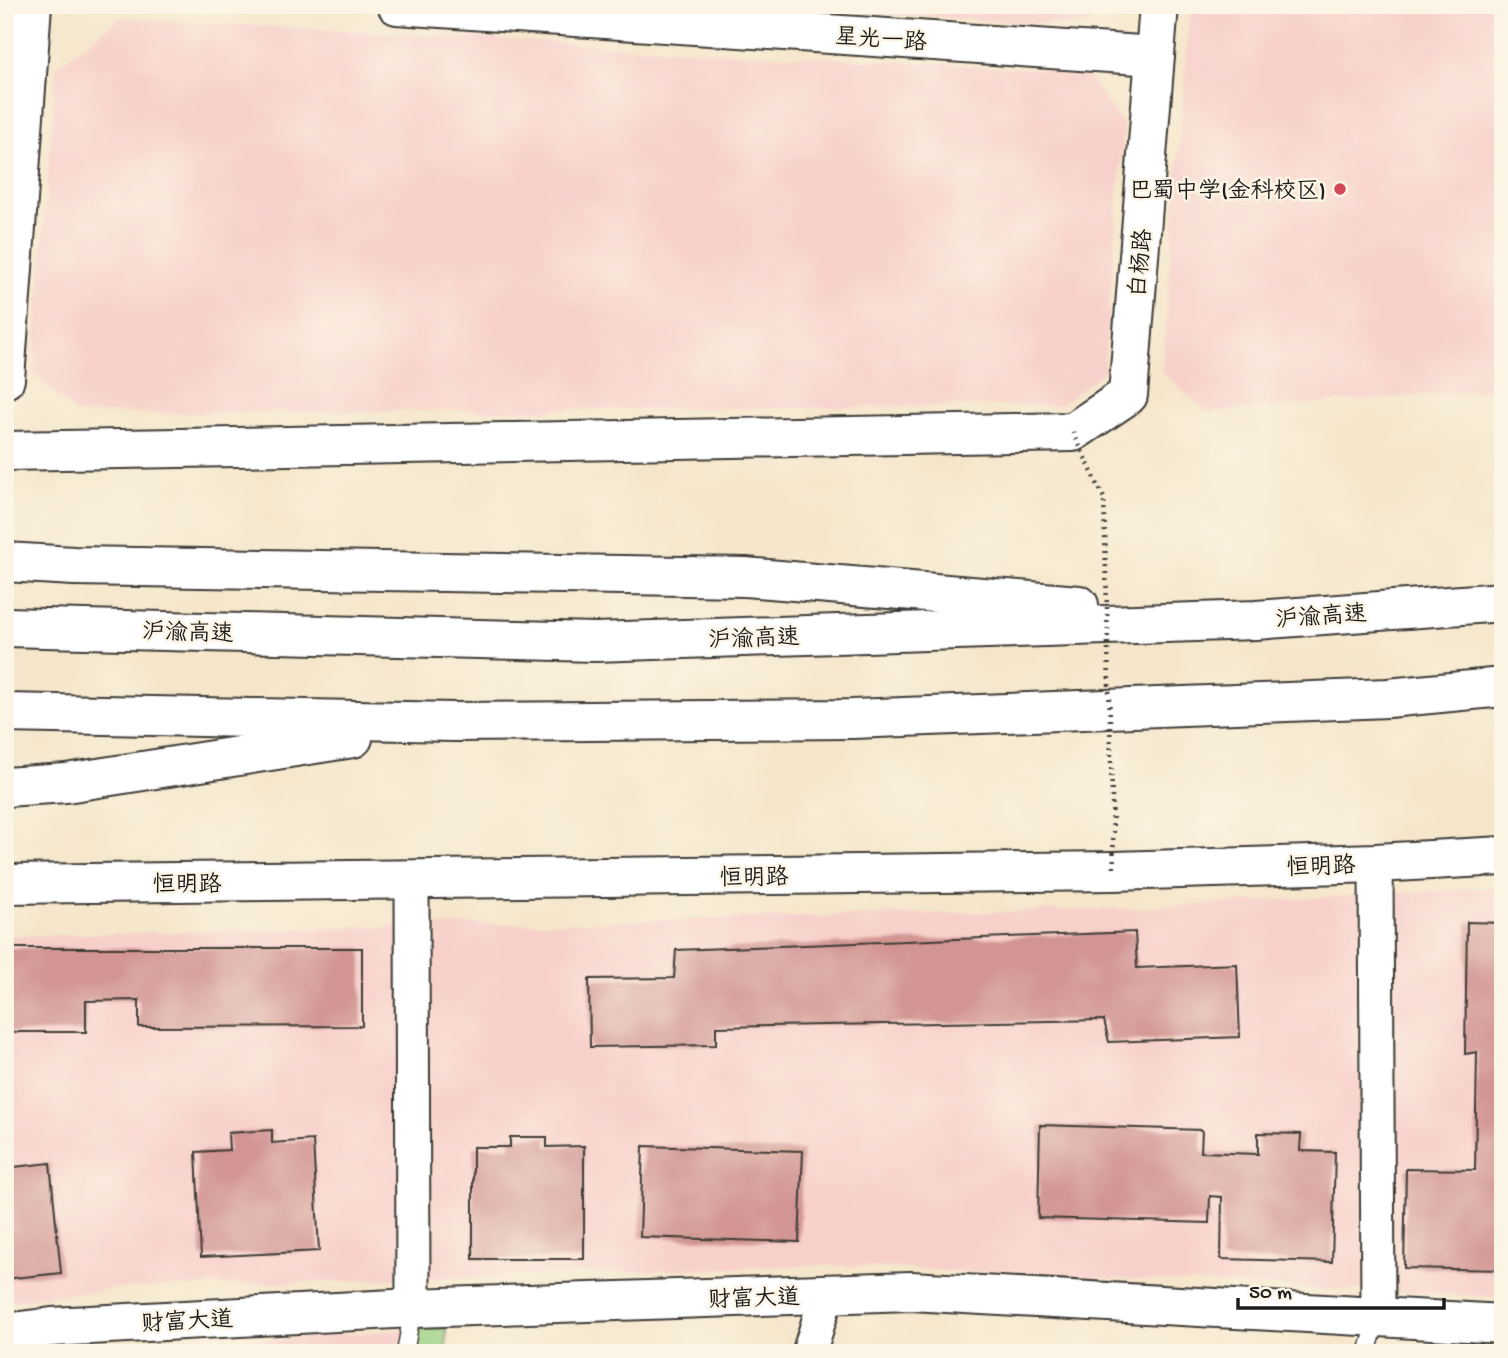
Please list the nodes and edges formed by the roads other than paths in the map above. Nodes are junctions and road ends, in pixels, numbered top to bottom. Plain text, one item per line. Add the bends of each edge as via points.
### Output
1 (32, 5) edge
2 (397, 5) edge
3 (1160, 5) edge
4 (626, 13) edge
5 (1155, 56) junction
6 (6, 370) edge
7 (5, 451) edge
8 (5, 562) edge
9 (1503, 602) edge
10 (1256, 620) junction
11 (5, 627) edge
12 (1503, 687) edge
13 (5, 713) edge
14 (454, 722) junction
15 (5, 787) edge
16 (1503, 856) edge
17 (1376, 863) junction
18 (412, 881) junction
19 (5, 884) edge
20 (827, 1294) junction
21 (413, 1308) junction
22 (1503, 1324) edge
23 (5, 1333) edge
24 (1372, 1335) edge
25 (405, 1353) edge
26 (808, 1353) edge

1 - 6 main road
2 - 4 main road, 星光一路
3 - 5 main road, 白杨路
4 - 5 main road, 星光一路
5 - 7 main road, 白杨路 via 1128,395 1073,432
8 - 10 main road via 745,577
9 - 10 main road, 沪渝高速
10 - 11 main road, 沪渝高速 via 595,642
12 - 14 main road via 1388,698 852,719
13 - 14 main road
14 - 15 main road via 66,783
16 - 17 main road, 恒明路
17 - 18 main road, 恒明路
17 - 24 street
18 - 19 main road, 恒明路
18 - 21 street
20 - 21 main road, 财富大道
20 - 24 main road, 财富大道 via 911,1291
20 - 26 street
21 - 23 main road, 财富大道
21 - 25 lane
22 - 24 main road, 财富大道

